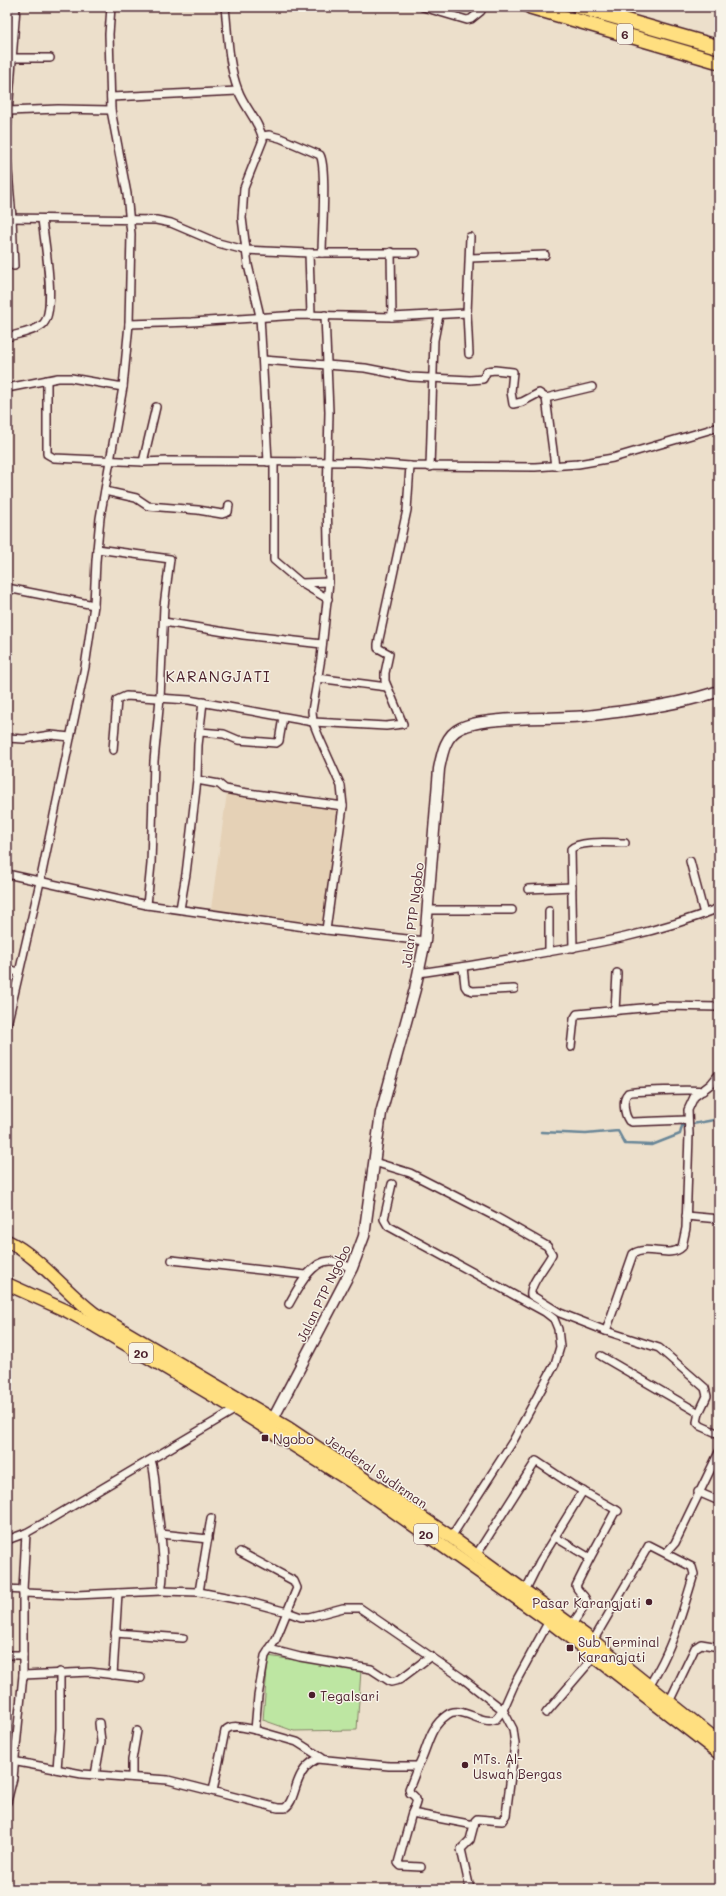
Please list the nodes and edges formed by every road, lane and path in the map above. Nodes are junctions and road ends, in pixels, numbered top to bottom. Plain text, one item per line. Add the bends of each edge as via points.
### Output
1 (16, 7) edge
2 (111, 7) edge
3 (225, 7) edge
4 (422, 7) edge
5 (530, 7) edge
6 (579, 7) edge
7 (481, 11) dead end
8 (719, 47) edge
9 (13, 58) junction
10 (50, 58) dead end
11 (719, 62) edge
12 (238, 91) junction
13 (111, 97) junction
14 (110, 110) junction
15 (8, 111) junction
16 (7, 128) edge
17 (262, 136) junction
18 (7, 160) edge
19 (10, 218) edge
20 (42, 219) junction
21 (130, 219) junction
22 (470, 237) dead end
23 (246, 250) junction
24 (322, 252) junction
25 (391, 252) junction
26 (416, 252) dead end
27 (309, 253) junction
28 (545, 254) dead end
29 (470, 258) junction
30 (14, 266) dead end
31 (467, 313) junction
32 (311, 315) junction
33 (325, 315) junction
34 (439, 315) junction
35 (260, 316) junction
36 (392, 317) junction
37 (129, 324) junction
38 (7, 337) edge
39 (469, 354) dead end
40 (263, 360) junction
41 (326, 365) junction
42 (434, 378) junction
43 (47, 380) junction
44 (123, 387) junction
45 (592, 387) dead end
46 (7, 388) edge
47 (546, 398) junction
48 (156, 407) dead end
49 (719, 427) edge
50 (111, 462) junction
51 (143, 462) junction
52 (271, 462) junction
53 (327, 462) junction
54 (410, 466) junction
55 (555, 466) junction
56 (430, 467) junction
57 (105, 491) junction
58 (229, 505) dead end
59 (97, 549) junction
60 (329, 582) junction
61 (301, 583) junction
62 (7, 588) edge
63 (328, 599) junction
64 (94, 605) junction
65 (164, 622) junction
66 (322, 644) junction
67 (317, 678) junction
68 (387, 687) junction
69 (719, 691) edge
70 (160, 698) junction
71 (203, 702) junction
72 (283, 717) junction
73 (313, 722) junction
74 (200, 732) junction
75 (70, 737) junction
76 (7, 738) edge
77 (113, 750) dead end
78 (197, 780) junction
79 (343, 806) junction
80 (625, 843) dead end
81 (690, 861) dead end
82 (7, 874) edge
83 (40, 882) junction
84 (572, 887) junction
85 (528, 889) dead end
86 (147, 905) junction
87 (719, 908) edge
88 (180, 909) junction
89 (429, 910) junction
90 (512, 910) dead end
91 (548, 911) dead end
92 (704, 914) junction
93 (326, 930) junction
94 (425, 941) junction
95 (573, 948) junction
96 (549, 952) junction
97 (463, 967) junction
98 (7, 970) edge
99 (18, 972) junction
100 (419, 973) junction
101 (617, 973) dead end
102 (514, 989) dead end
103 (719, 1007) edge
104 (614, 1011) junction
105 (7, 1025) edge
106 (571, 1047) dead end
107 (719, 1074) edge
108 (703, 1090) junction
109 (688, 1121) junction
110 (374, 1162) junction
111 (392, 1184) dead end
112 (686, 1216) junction
113 (719, 1219) edge
114 (9, 1243) edge
115 (172, 1260) dead end
116 (352, 1268) junction
117 (306, 1275) junction
118 (7, 1284) edge
119 (289, 1304) dead end
120 (606, 1331) junction
121 (601, 1356) dead end
122 (236, 1409) junction
123 (699, 1413) junction
124 (273, 1419) junction
125 (719, 1434) edge
126 (719, 1452) edge
127 (151, 1460) junction
128 (583, 1491) junction
129 (698, 1492) junction
130 (719, 1500) edge
131 (211, 1518) dead end
132 (26, 1533) junction
133 (161, 1534) junction
134 (451, 1537) junction
135 (555, 1537) junction
136 (208, 1539) junction
137 (7, 1540) edge
138 (240, 1552) dead end
139 (666, 1553) junction
140 (590, 1558) junction
141 (474, 1560) junction
142 (7, 1589) edge
143 (161, 1591) junction
144 (525, 1591) junction
145 (23, 1592) junction
146 (199, 1592) junction
147 (118, 1593) junction
148 (287, 1612) junction
149 (549, 1620) junction
150 (571, 1626) junction
151 (115, 1633) junction
152 (183, 1638) dead end
153 (593, 1641) junction
154 (719, 1647) edge
155 (269, 1649) junction
156 (7, 1655) edge
157 (23, 1655) junction
158 (431, 1656) junction
159 (595, 1656) junction
160 (60, 1672) junction
161 (23, 1675) junction
162 (113, 1675) junction
163 (141, 1678) dead end
164 (649, 1686) junction
165 (670, 1702) junction
166 (503, 1710) junction
167 (546, 1713) dead end
168 (99, 1723) dead end
169 (255, 1730) junction
170 (137, 1731) dead end
171 (719, 1742) edge
172 (719, 1753) edge
173 (322, 1758) junction
174 (7, 1760) edge
175 (15, 1761) junction
176 (418, 1766) junction
177 (57, 1769) junction
178 (96, 1775) junction
179 (132, 1777) junction
180 (213, 1791) junction
181 (7, 1802) edge
182 (412, 1813) junction
183 (474, 1825) junction
184 (421, 1867) dead end
185 (470, 1889) edge

1 - 9 street
2 - 13 street
3 - 12 street via 233,76
4 - 7 street via 467,20
5 - 11 highway, 6
6 - 8 highway, 6
9 - 10 street
9 - 15 street
12 - 13 street
12 - 17 street
13 - 14 street
14 - 15 street
14 - 21 street
15 - 16 street
17 - 23 street via 262,144 244,188 242,218
17 - 24 street via 280,138 320,155 323,159
18 - 19 street
19 - 20 street
19 - 30 street
20 - 21 street
20 - 38 street via 51,301 48,318 42,325
21 - 23 street via 171,223 218,243
21 - 37 street via 132,254
22 - 29 street
23 - 27 street
23 - 35 street
24 - 25 street
24 - 27 street
25 - 26 street
25 - 36 street
27 - 32 street
28 - 29 street
29 - 31 street
31 - 34 street
31 - 39 street
32 - 33 street
32 - 35 street
33 - 36 street
33 - 41 street
34 - 36 street
34 - 42 street via 434,340
35 - 37 street
35 - 40 street
37 - 44 street
40 - 41 street
40 - 52 street
41 - 42 street
41 - 53 street via 329,412
42 - 47 street via 479,380 483,379 487,371 512,372 513,404 539,393
42 - 56 street
43 - 44 street via 71,378
43 - 46 street
43 - 50 street via 47,449 50,457
44 - 50 street
45 - 47 street
47 - 55 street
48 - 51 street
49 - 55 street via 613,458
50 - 51 street
50 - 57 street
51 - 52 street
52 - 53 street
52 - 61 street via 274,560
53 - 54 street
53 - 60 street
54 - 56 street
54 - 68 street via 407,510 378,639 378,648 389,654 385,673
55 - 56 street
57 - 58 street via 136,498 148,506 222,514 228,512
57 - 59 street
59 - 64 street
59 - 65 street via 170,559
60 - 61 street
60 - 63 street
61 - 63 street
62 - 64 street
63 - 66 street
64 - 75 street via 85,667
65 - 66 street
65 - 70 street
66 - 67 street
67 - 68 street
67 - 73 street
68 - 73 street via 404,724 386,726
69 - 89 main road, Jalan PTP Ngobo via 655,708 590,716 484,722 455,731 445,746 439,769
70 - 71 street
70 - 77 street via 133,696 117,700
70 - 86 street via 154,761 151,864
71 - 72 street
71 - 74 street
72 - 73 street
72 - 74 street via 279,741 276,743 238,740 224,734
73 - 79 street via 341,786
74 - 78 street
75 - 76 street via 51,735 24,739
75 - 83 street
78 - 79 street via 241,792
78 - 88 street
79 - 93 street
80 - 84 street via 575,846 570,855
81 - 92 street
82 - 83 street
83 - 86 street
83 - 99 street
84 - 85 street
84 - 95 street
86 - 88 street
87 - 92 street
88 - 93 street
89 - 90 street
89 - 94 main road, Jalan PTP Ngobo
91 - 96 street
92 - 95 street via 649,932
93 - 94 street
94 - 100 main road, Jalan PTP Ngobo
95 - 96 street
96 - 97 street
97 - 100 street
97 - 102 street via 467,989
98 - 99 street
99 - 105 street
100 - 110 main road, Jalan PTP Ngobo via 384,1100
101 - 104 street
103 - 104 street via 664,1006
104 - 106 street via 577,1014 574,1019
107 - 108 street
108 - 109 street via 691,1100
108 - 109 street via 635,1091 628,1093 624,1098 629,1121
109 - 112 street
110 - 116 main road, Jalan PTP Ngobo via 364,1236
110 - 120 street via 410,1173 547,1246 552,1254 530,1290 532,1295 560,1313
111 - 134 street via 384,1219 388,1226 545,1312 554,1318 558,1329 560,1347 556,1364 513,1442
112 - 113 street
112 - 120 street via 684,1243 680,1249 638,1251 633,1254
114 - 124 highway, Jenderal Sudirman / 20 via 37,1262 78,1302
115 - 117 street
116 - 117 street via 331,1261
116 - 124 main road, Jalan PTP Ngobo
117 - 119 street
118 - 122 highway, Jenderal Sudirman / 20 via 75,1316
120 - 123 street via 652,1344 668,1355 707,1392
121 - 123 street
122 - 127 street
122 - 141 highway, Jenderal Sudirman / 20
123 - 125 street via 699,1425
124 - 134 highway, Jenderal Sudirman / 20
126 - 129 street
127 - 132 street
127 - 133 street via 155,1472
128 - 135 street
128 - 140 street via 617,1510
128 - 141 street via 536,1461
129 - 130 street
129 - 139 street via 675,1543
131 - 136 street
132 - 137 street
132 - 145 street
133 - 136 street
133 - 143 street
134 - 141 highway, Jenderal Sudirman / 20
135 - 140 street
135 - 144 street
136 - 146 street
138 - 148 street via 262,1562 296,1584 297,1588
139 - 153 street via 649,1545
139 - 164 street via 692,1566 694,1574 673,1642
140 - 150 street via 576,1586 587,1603
141 - 144 highway, Jenderal Sudirman / 20
141 - 149 highway, Jenderal Sudirman / 20
142 - 145 street
143 - 146 street
143 - 147 street
144 - 150 highway, Jenderal Sudirman / 20
145 - 147 street via 63,1595
145 - 157 street
146 - 148 street
147 - 151 street
148 - 155 street
148 - 158 street via 309,1617 343,1608 360,1608
149 - 159 highway, Jenderal Sudirman / 20
149 - 166 street
150 - 153 highway, Jenderal Sudirman / 20
151 - 152 street
151 - 162 street
153 - 164 highway, Jenderal Sudirman / 20
154 - 165 street via 701,1644 695,1648
155 - 158 street via 371,1669 391,1682 400,1680
155 - 169 street via 262,1667
156 - 157 street
157 - 161 street
158 - 166 street
159 - 167 street
159 - 172 highway, Jenderal Sudirman / 20
160 - 161 street
160 - 162 street
160 - 177 street
161 - 175 street
162 - 163 street
164 - 165 highway, Jenderal Sudirman / 20
165 - 171 highway, Jenderal Sudirman / 20
166 - 176 street via 493,1720 458,1712 449,1713 429,1736
166 - 183 street via 513,1730 515,1744 506,1815 502,1821 477,1819
168 - 178 street via 101,1742
169 - 173 street via 297,1742
169 - 180 street via 227,1728
170 - 179 street
173 - 176 street via 363,1764
173 - 180 street via 304,1768 285,1808
174 - 175 street
175 - 177 street
175 - 181 street
176 - 182 street via 409,1789 417,1799
177 - 178 street
178 - 179 street
179 - 180 street via 168,1780
182 - 183 street
182 - 184 street via 398,1863 401,1866
183 - 185 street via 470,1840 461,1849

